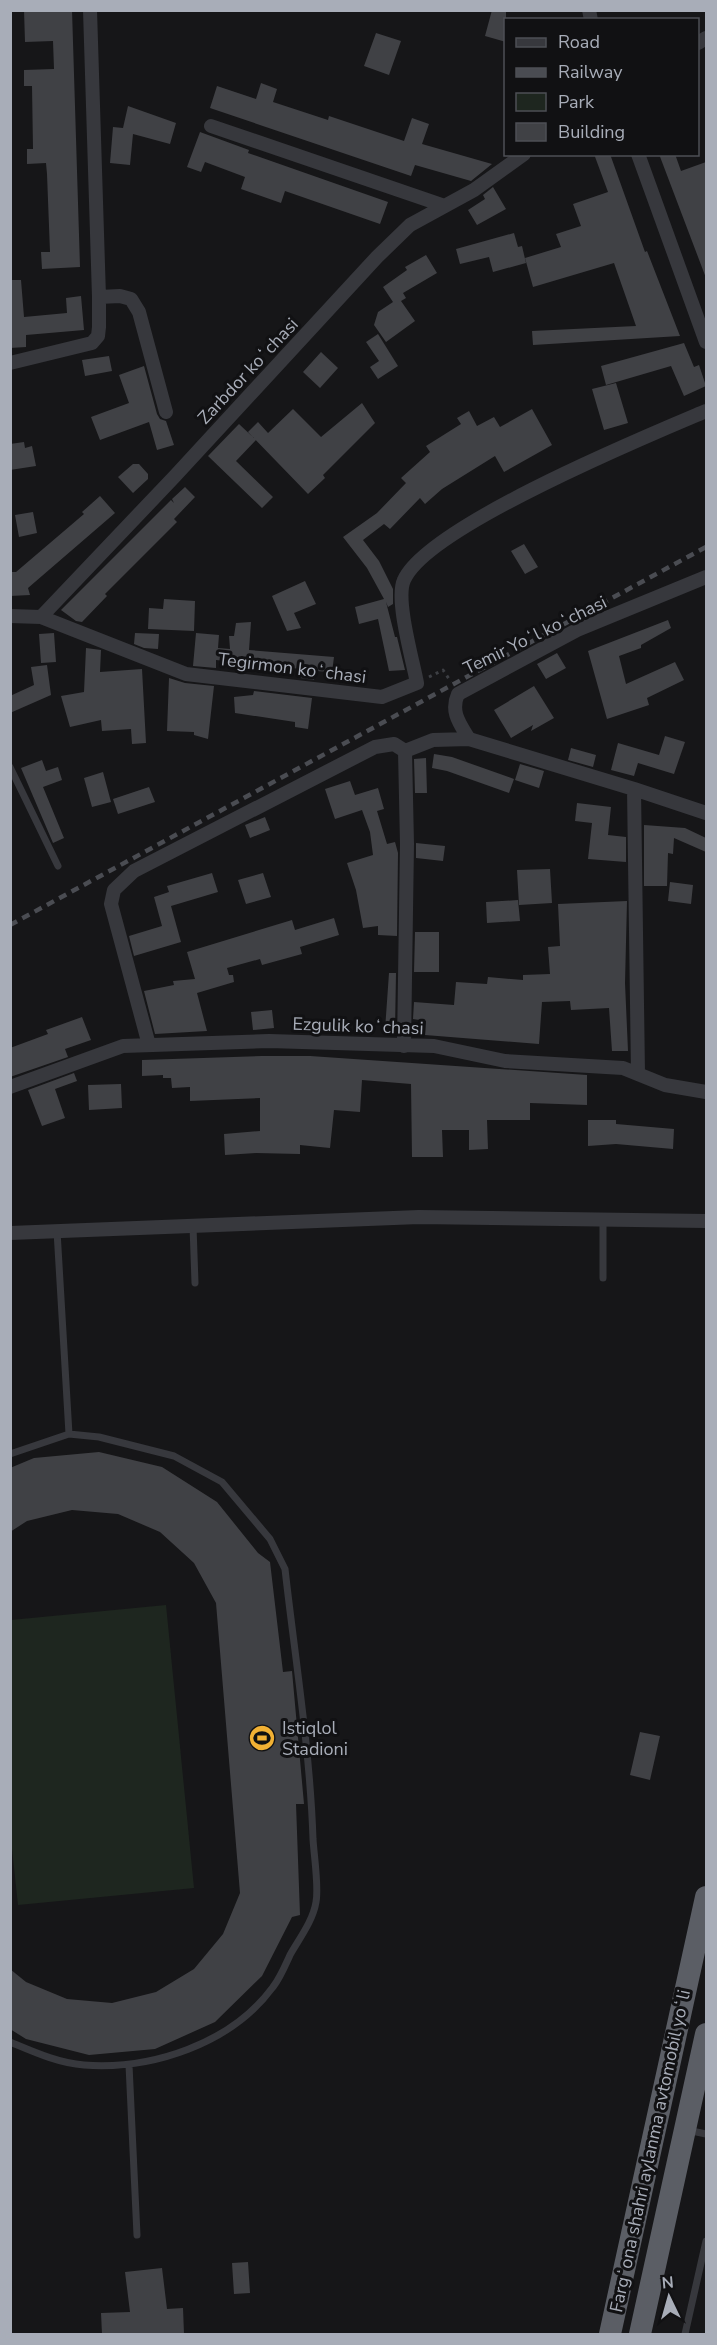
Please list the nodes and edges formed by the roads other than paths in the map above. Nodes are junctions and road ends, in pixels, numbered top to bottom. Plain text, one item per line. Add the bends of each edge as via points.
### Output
1 (90, 10) edge
2 (211, 126) dead end
3 (521, 156) edge
4 (639, 156) edge
5 (445, 206) junction
6 (99, 297) junction
7 (706, 342) edge
8 (10, 363) edge
9 (706, 411) edge
10 (166, 412) dead end
11 (706, 577) edge
12 (10, 616) edge
13 (41, 616) junction
14 (469, 740) junction
15 (405, 752) junction
16 (10, 767) edge
17 (634, 789) junction
18 (706, 813) edge
19 (58, 866) dead end
20 (149, 1044) junction
21 (404, 1046) junction
22 (638, 1074) junction
23 (10, 1087) edge
24 (706, 1092) edge
25 (603, 1220) junction
26 (706, 1221) edge
27 (193, 1226) junction
28 (57, 1231) junction
29 (10, 1233) edge
30 (603, 1278) dead end
31 (195, 1283) dead end
32 (69, 1434) junction
33 (10, 1454) edge
34 (706, 1897) edge
35 (706, 2034) edge
36 (10, 2042) edge
37 (129, 2065) junction
38 (696, 2132) edge
39 (137, 2235) dead end
40 (706, 2241) edge
41 (610, 2334) edge
42 (640, 2334) edge
43 (685, 2334) edge

1 - 6 street
2 - 5 street
3 - 5 street, Zarbdor koʻchasi
4 - 7 street
5 - 13 street, Zarbdor koʻchasi via 410,225 377,256
6 - 8 street via 98,336 92,343
6 - 10 street via 131,299 139,312
9 - 13 street, Tegirmon koʻchasi via 540,485 460,530 422,557 404,580 402,604 417,683 382,697 186,674
11 - 14 street, Temir Yoʻl koʻchasi via 578,630 458,694 455,716
12 - 13 street
14 - 15 street via 433,740
14 - 17 street
15 - 20 street via 394,744 375,747 134,871 114,890 111,904
15 - 21 street
16 - 19 lane
17 - 18 street
17 - 22 street
20 - 21 street, Ezgulik koʻchasi via 269,1041
20 - 23 street, Ezgulik koʻchasi via 123,1046
21 - 22 street, Ezgulik koʻchasi via 434,1046 505,1061 623,1068
22 - 24 street, Ezgulik koʻchasi via 665,1085
25 - 26 street
25 - 27 street via 419,1217
25 - 30 lane
27 - 28 street
27 - 31 lane
28 - 29 street
28 - 32 lane
32 - 33 lane
32 - 37 lane via 99,1437 174,1456 222,1482 270,1539 285,1569 312,1810 316,1902 273,1986 255,2007 219,2035 162,2058
34 - 41 highway, Fargʻona shahri aylanma avtomobil yoʻli
35 - 38 highway, Fargʻona shahri aylanma avtomobil yoʻli
36 - 37 lane via 82,2065
37 - 39 lane
38 - 42 highway, Fargʻona shahri aylanma avtomobil yoʻli
40 - 43 lane

